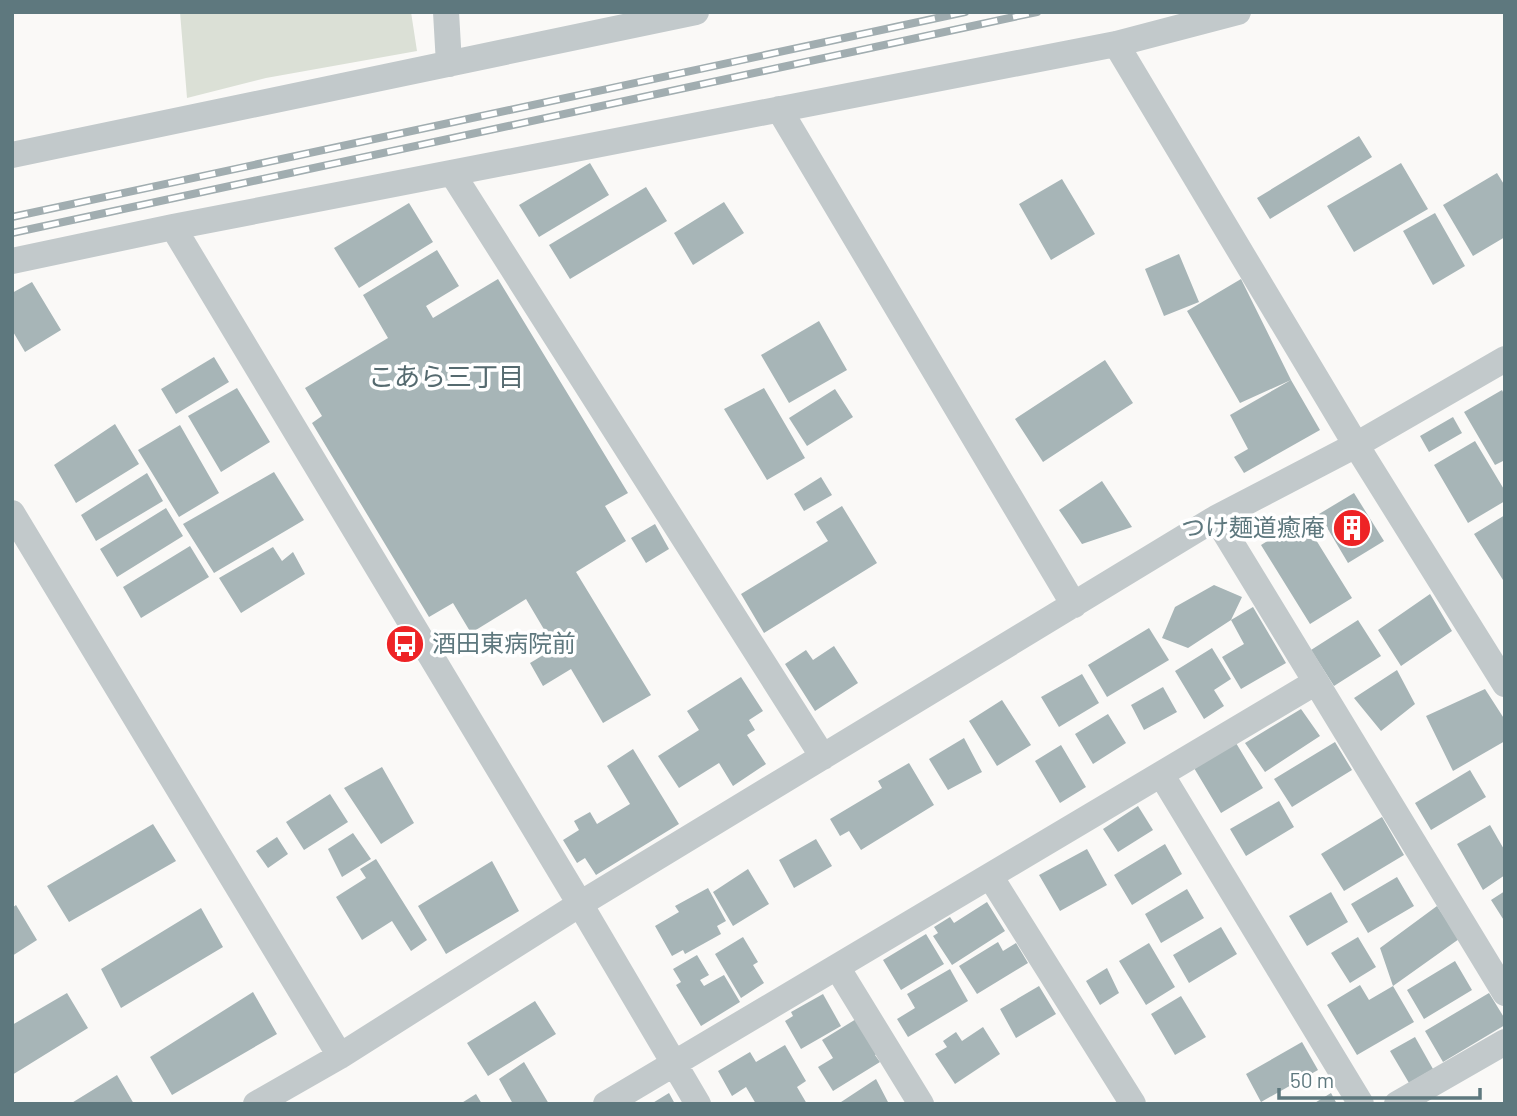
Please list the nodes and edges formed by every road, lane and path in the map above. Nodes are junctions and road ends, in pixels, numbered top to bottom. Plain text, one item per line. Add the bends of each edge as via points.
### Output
1 (446, 12) edge
2 (696, 12) edge
3 (1238, 12) edge
4 (1116, 44) junction
5 (449, 64) junction
6 (779, 109) junction
7 (12, 155) edge
8 (452, 173) junction
9 (173, 227) junction
10 (12, 261) edge
11 (1505, 359) edge
12 (1356, 445) junction
13 (12, 513) edge
14 (1216, 518) junction
15 (1074, 604) junction
16 (1316, 682) junction
17 (1505, 684) edge
18 (823, 757) junction
19 (1161, 774) junction
20 (990, 876) junction
21 (580, 904) junction
22 (837, 967) junction
23 (1505, 993) edge
24 (1505, 1042) edge
25 (340, 1056) junction
26 (674, 1064) junction
27 (256, 1104) edge
28 (606, 1104) edge
29 (698, 1104) edge
30 (921, 1104) edge
31 (1133, 1104) edge
32 (1361, 1104) edge
33 (1398, 1104) edge

1 - 5 street
2 - 5 street
3 - 4 street
4 - 6 street
4 - 12 street
5 - 7 street
6 - 8 street
6 - 15 street
8 - 9 street
8 - 18 street
9 - 10 street
9 - 21 street
11 - 12 street
12 - 14 street
12 - 17 street
13 - 25 street
14 - 15 street
14 - 16 street
15 - 18 street
16 - 19 street
16 - 23 street
18 - 21 street
19 - 20 street
19 - 32 street
20 - 22 street
20 - 31 street
21 - 25 street
21 - 26 street
22 - 26 street
22 - 30 street
24 - 33 street
25 - 27 street
26 - 28 street
26 - 29 street

